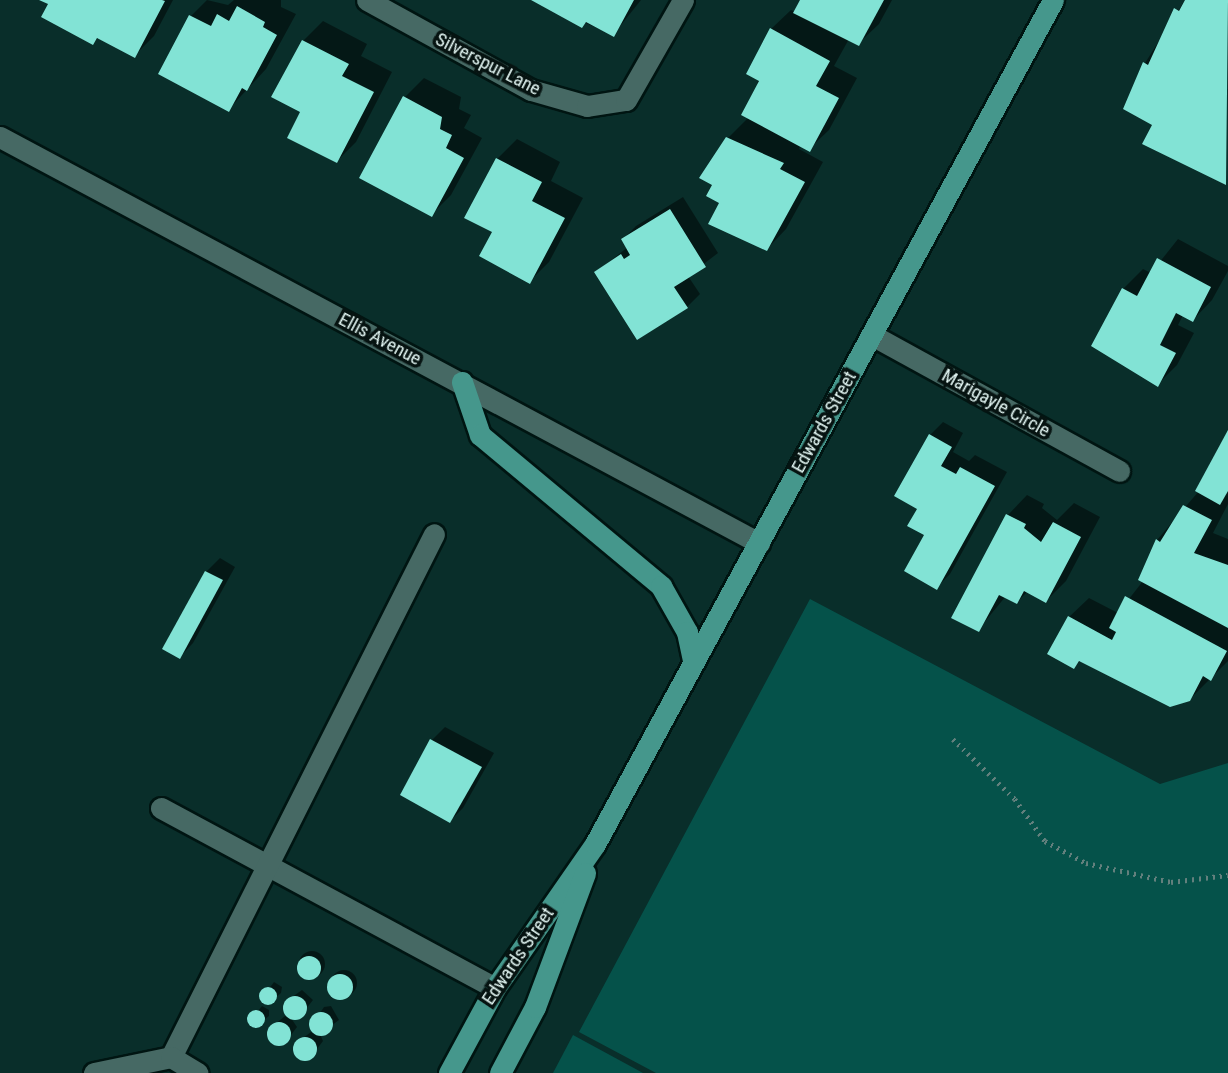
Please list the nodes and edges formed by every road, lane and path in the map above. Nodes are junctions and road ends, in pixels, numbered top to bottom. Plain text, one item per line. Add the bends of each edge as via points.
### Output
1 (367, 0) edge
2 (683, 0) edge
3 (1053, 0) edge
4 (0, 137) edge
5 (872, 335) junction
6 (462, 382) junction
7 (1119, 471) dead end
8 (434, 534) dead end
9 (759, 543) junction
10 (693, 662) junction
11 (953, 739) dead end
12 (161, 808) dead end
13 (595, 844) junction
14 (270, 866) junction
15 (1228, 875) edge
16 (495, 988) junction
17 (171, 1057) junction
18 (94, 1073) edge
19 (198, 1073) edge
20 (449, 1073) edge
21 (500, 1073) edge

1 - 2 street, Silverspur Lane via 531,90 587,106 626,100
3 - 5 main road, Edwards Street
4 - 6 street, Ellis Avenue
5 - 7 street, Marigayle Circle
5 - 9 main road, Edwards Street
6 - 9 street, Ellis Avenue
6 - 10 main road via 480,435 661,586 687,632
8 - 14 street
9 - 10 main road, Edwards Street
10 - 13 main road, Edwards Street
11 - 15 path via 1016,799 1045,841 1086,863 1171,882
12 - 14 street
13 - 16 main road, Edwards Street
13 - 21 main road, Edwards Street via 535,1006
14 - 16 street
14 - 17 street
16 - 20 main road, Edwards Street
17 - 18 street
17 - 19 street

